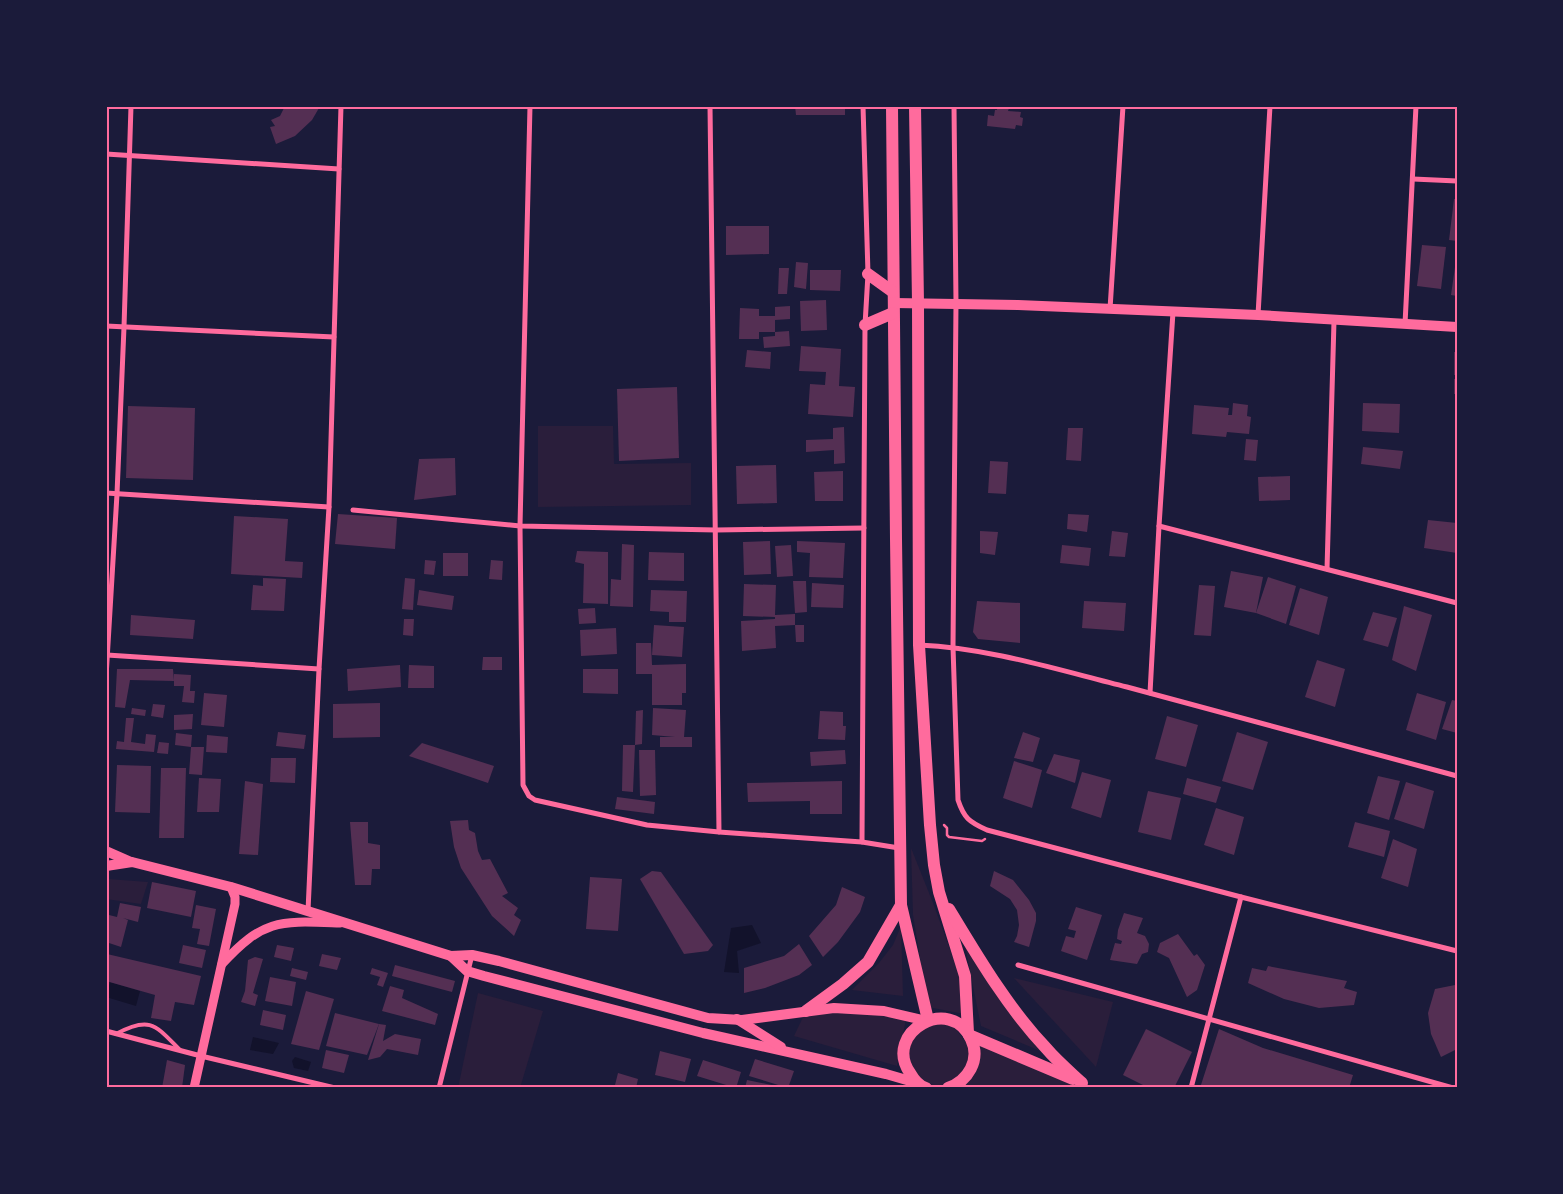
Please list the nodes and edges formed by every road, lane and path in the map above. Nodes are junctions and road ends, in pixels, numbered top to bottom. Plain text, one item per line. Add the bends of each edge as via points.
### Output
1 (131, 106) edge
2 (341, 106) edge
3 (530, 106) edge
4 (710, 106) edge
5 (863, 106) edge
6 (892, 106) edge
7 (915, 106) edge
8 (954, 106) edge
9 (1123, 106) edge
10 (1270, 106) edge
11 (1416, 106) edge
12 (106, 154) edge
13 (129, 157) junction
14 (339, 169) junction
15 (1413, 180) junction
16 (1457, 180) edge
17 (868, 274) junction
18 (894, 303) junction
19 (918, 303) junction
20 (956, 304) junction
21 (1110, 309) junction
22 (1174, 312) junction
23 (1258, 315) junction
24 (1334, 321) junction
25 (865, 325) junction
26 (1405, 325) junction
27 (106, 326) edge
28 (124, 327) junction
29 (1457, 327) edge
30 (334, 337) junction
31 (106, 493) edge
32 (117, 494) junction
33 (329, 507) junction
34 (353, 510) dead end
35 (520, 526) junction
36 (1159, 526) junction
37 (864, 528) junction
38 (716, 530) junction
39 (1327, 569) junction
40 (1457, 603) edge
41 (919, 645) junction
42 (953, 647) junction
43 (107, 655) edge
44 (319, 669) junction
45 (106, 677) edge
46 (1150, 693) junction
47 (1457, 776) edge
48 (944, 825) dead end
49 (987, 830) junction
50 (719, 832) junction
51 (862, 842) junction
52 (900, 848) junction
53 (106, 851) edge
54 (132, 862) junction
55 (106, 866) edge
56 (231, 887) junction
57 (939, 892) junction
58 (1241, 897) junction
59 (901, 905) junction
60 (308, 911) junction
61 (344, 923) junction
62 (1457, 950) edge
63 (472, 955) junction
64 (450, 956) junction
65 (222, 964) junction
66 (1018, 965) dead end
67 (467, 971) junction
68 (806, 1011) junction
69 (1210, 1018) junction
70 (737, 1019) junction
71 (928, 1021) junction
72 (106, 1031) edge
73 (116, 1034) junction
74 (969, 1034) junction
75 (181, 1051) junction
76 (791, 1053) junction
77 (201, 1056) junction
78 (920, 1086) edge
79 (1086, 1086) edge
80 (194, 1088) edge
81 (335, 1088) edge
82 (439, 1088) edge
83 (948, 1088) edge
84 (1191, 1088) edge
85 (1453, 1088) edge

1 - 13 street
2 - 14 street
3 - 35 street
4 - 38 street
5 - 17 street
6 - 18 main road
7 - 19 main road
8 - 20 street
9 - 21 street
10 - 23 street
11 - 15 street
12 - 13 street
13 - 14 street
13 - 28 street
14 - 30 street
15 - 16 street
15 - 26 street
17 - 18 main road
17 - 25 street
18 - 19 main road
18 - 25 main road
18 - 52 main road
19 - 20 main road
19 - 41 main road
20 - 21 main road
20 - 42 street
21 - 22 main road
22 - 23 main road
22 - 36 street
23 - 24 main road
24 - 26 main road
24 - 39 street
25 - 37 street
26 - 29 main road
27 - 28 street
28 - 30 street
28 - 32 street
30 - 33 street
31 - 32 street
32 - 33 street
32 - 43 street
33 - 44 street
34 - 35 street
35 - 38 street
35 - 50 street via 525,791 535,800 646,825
36 - 39 street
36 - 46 street
37 - 38 street
37 - 51 street
38 - 50 street
39 - 40 street
41 - 42 street
41 - 57 main road via 930,825
42 - 46 street via 1008,657
42 - 49 street via 958,800 962,812 972,824
43 - 44 street
43 - 45 street
44 - 60 street
46 - 47 street
48 - 49 path via 948,828 949,837 982,841
49 - 58 street
50 - 51 street
51 - 52 street
52 - 59 main road
53 - 54 main road
54 - 55 main road
54 - 56 main road
56 - 60 main road
56 - 65 street via 235,904
57 - 74 main road via 965,976
57 - 79 main road via 1023,1022
58 - 62 street
58 - 69 street
59 - 68 main road via 868,962
59 - 71 main road
60 - 61 main road
61 - 64 main road
61 - 65 street via 277,924 246,940
63 - 64 main road
63 - 67 street
63 - 70 main road via 708,1018
64 - 67 main road
65 - 77 street
66 - 69 street
67 - 76 main road
67 - 82 street
68 - 70 main road
68 - 71 main road via 860,1008
69 - 84 street
69 - 85 street
70 - 76 main road
71 - 74 main road via 950,1020
71 - 78 main road via 911,1033 905,1047 906,1066
72 - 73 street
73 - 75 street
73 - 75 lane via 145,1023 160,1030
74 - 79 main road
74 - 83 main road via 975,1052 972,1066 962,1080
75 - 77 street
76 - 78 main road via 886,1074
77 - 80 street
77 - 81 street

